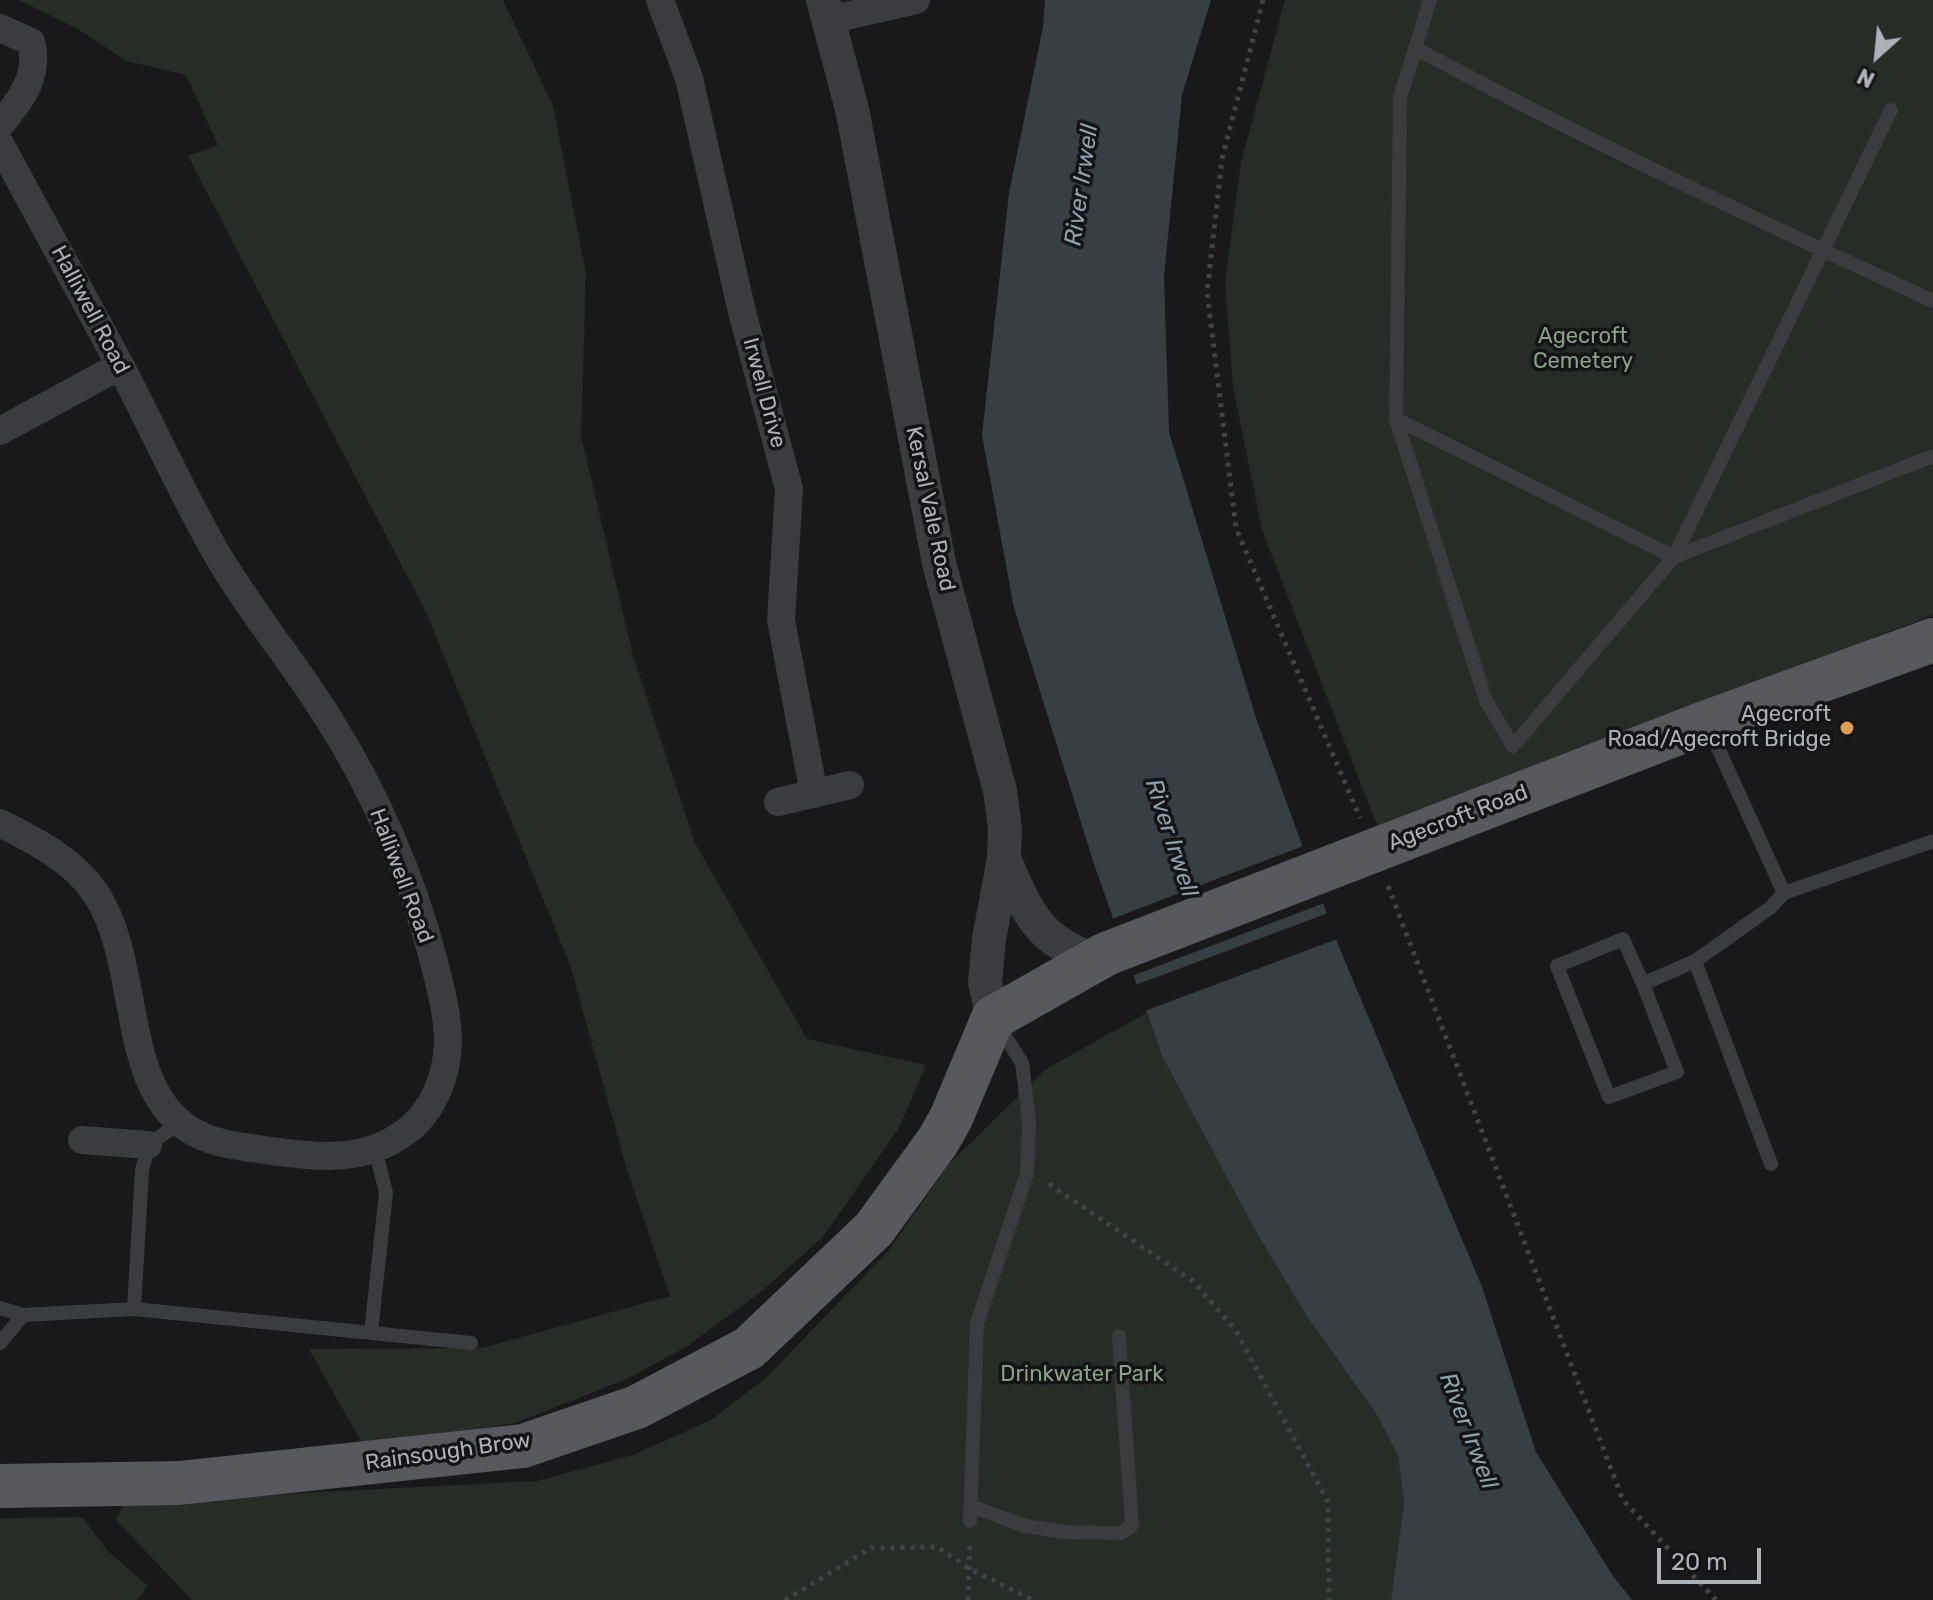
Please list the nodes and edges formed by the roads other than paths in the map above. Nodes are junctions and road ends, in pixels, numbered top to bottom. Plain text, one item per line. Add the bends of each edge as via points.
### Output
1 (660, 0) edge
2 (916, 0) edge
3 (1430, 0) edge
4 (826, 10) edge
5 (0, 28) edge
6 (1415, 48) junction
7 (1891, 110) dead end
8 (0, 125) edge
9 (0, 144) edge
10 (1823, 250) junction
11 (1933, 301) edge
12 (120, 366) junction
13 (1396, 419) junction
14 (0, 431) edge
15 (1933, 456) edge
16 (1674, 557) junction
17 (1933, 640) edge
18 (1707, 722) junction
19 (850, 785) dead end
20 (814, 794) junction
21 (778, 802) dead end
22 (0, 823) edge
23 (1933, 841) edge
24 (1004, 859) junction
25 (1784, 893) junction
26 (1095, 961) junction
27 (1695, 961) junction
28 (1643, 984) junction
29 (993, 1018) junction
30 (178, 1124) junction
31 (82, 1140) dead end
32 (148, 1145) junction
33 (375, 1148) junction
34 (1771, 1164) dead end
35 (0, 1308) edge
36 (134, 1309) junction
37 (23, 1315) junction
38 (371, 1332) junction
39 (1119, 1336) dead end
40 (0, 1343) edge
41 (471, 1343) dead end
42 (0, 1486) edge
43 (971, 1506) junction
44 (970, 1521) road end

1 - 20 street, Irwell Drive via 689,78 789,489 781,620
2 - 4 street
3 - 6 lane
4 - 24 street, Kersal Vale Road via 852,109 939,563 1000,791
5 - 8 street via 31,42 35,58 32,76
6 - 10 lane
6 - 13 lane via 1400,98
7 - 10 lane
9 - 12 street, Halliwell Road
10 - 11 lane
10 - 16 lane
12 - 14 street
12 - 33 street, Halliwell Road via 238,590 332,723 394,845 421,912 446,1012 445,1067 417,1124
13 - 16 lane
13 - 16 lane via 1486,701 1513,746
15 - 16 lane
17 - 18 main road, Agecroft Road
18 - 25 lane
18 - 26 main road, Agecroft Road
19 - 20 street
20 - 21 street
22 - 30 street, Halliwell Road via 62,858 83,876 102,904 122,952 142,1063 155,1093
23 - 25 lane
24 - 26 street via 1039,925
24 - 29 street, Kersal Vale Road via 985,982
25 - 27 lane
26 - 29 main road, Agecroft Road
27 - 28 lane
27 - 34 lane
28 - 28 lane via 1677,1072 1609,1097 1557,966 1623,939
29 - 42 main road, Rainsough Brow via 951,1118 874,1229 749,1348 637,1407 523,1446 179,1483
29 - 43 lane via 1022,1063 1029,1121 1027,1173 977,1323
30 - 32 lane
30 - 33 street, Halliwell Road via 211,1140 326,1158
31 - 32 street
32 - 36 lane
33 - 38 lane via 386,1193
35 - 37 lane
36 - 37 lane
36 - 38 lane
37 - 40 lane
38 - 41 lane
39 - 43 lane via 1132,1525 1121,1533 1065,1532 1025,1526
43 - 44 lane

